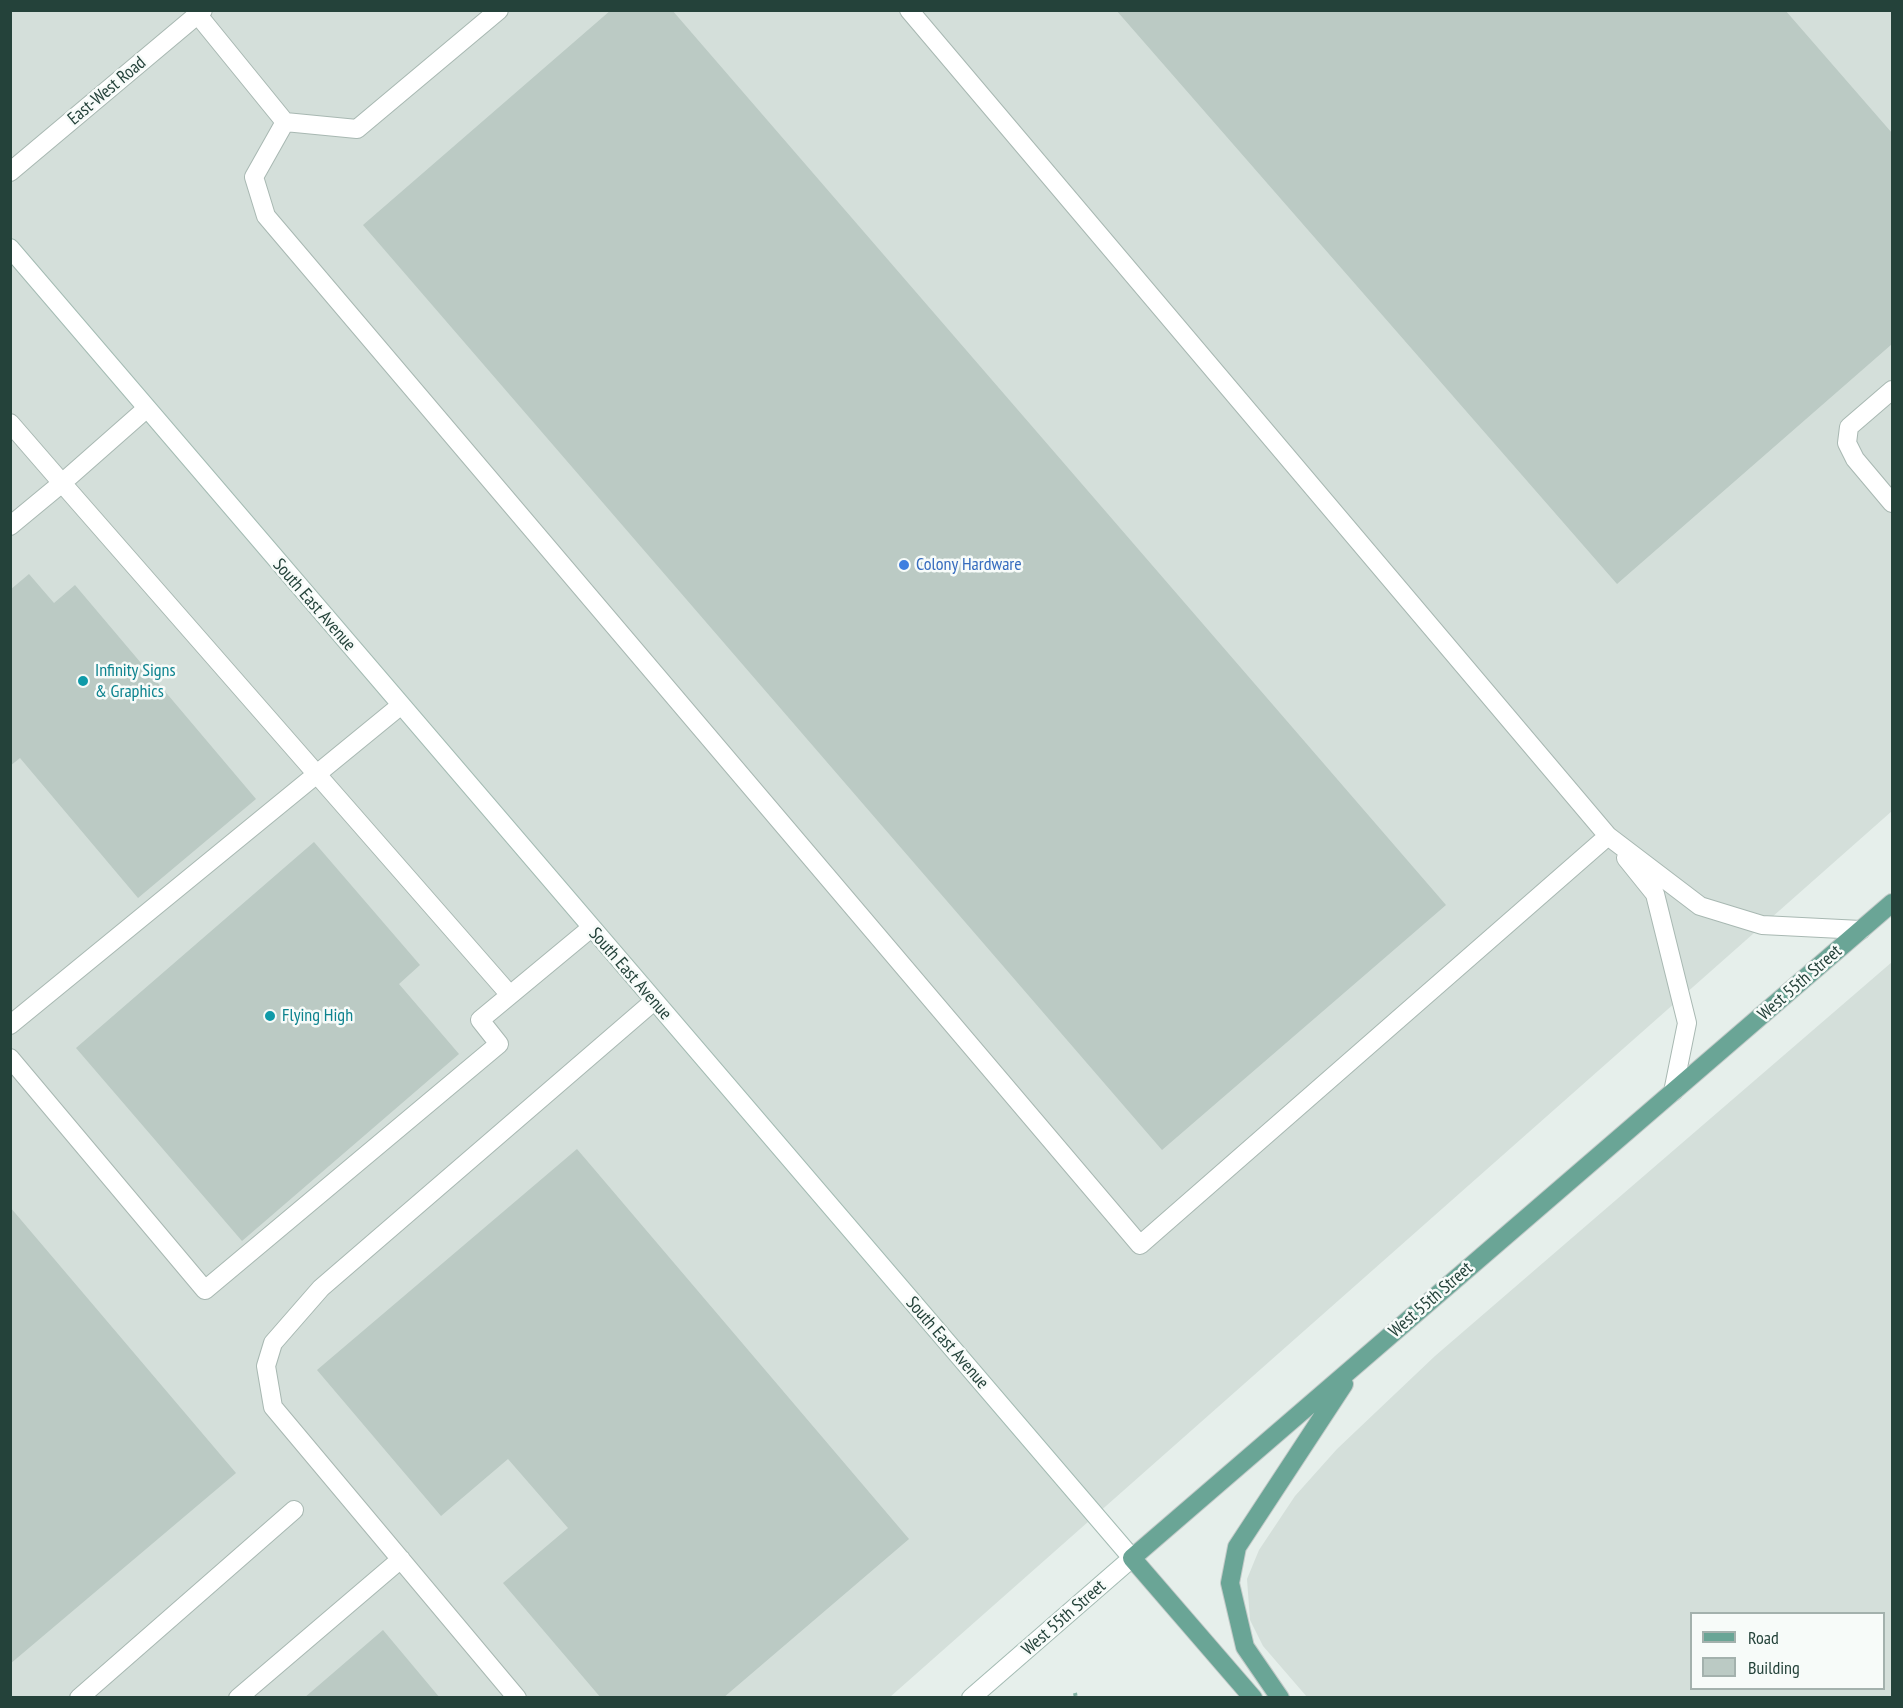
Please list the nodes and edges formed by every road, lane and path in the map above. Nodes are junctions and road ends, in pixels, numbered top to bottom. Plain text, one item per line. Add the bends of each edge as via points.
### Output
1 (499, 10) edge
2 (909, 10) edge
3 (200, 13) edge
4 (285, 122) junction
5 (10, 172) edge
6 (10, 248) edge
7 (1893, 390) edge
8 (146, 409) junction
9 (10, 423) edge
10 (62, 483) junction
11 (1893, 503) edge
12 (10, 526) edge
13 (400, 706) junction
14 (318, 773) junction
15 (1608, 836) junction
16 (1893, 903) edge
17 (591, 928) junction
18 (1861, 930) junction
19 (510, 995) junction
20 (654, 1001) junction
21 (10, 1026) edge
22 (10, 1058) edge
23 (1672, 1092) junction
24 (1356, 1364) junction
25 (294, 1510) dead end
26 (1132, 1558) junction
27 (400, 1559) junction
28 (79, 1698) edge
29 (238, 1698) edge
30 (517, 1698) edge
31 (971, 1698) edge
32 (1253, 1698) edge
33 (1280, 1698) edge

1 - 4 main road via 357,129
2 - 15 main road
3 - 4 main road
3 - 5 main road, East-West Road
4 - 15 main road via 254,177 266,216 1140,1245
6 - 8 main road, South East Avenue
7 - 11 main road via 1849,427 1847,443 1855,459
8 - 10 main road
8 - 13 main road, South East Avenue
9 - 10 main road
10 - 12 main road
10 - 14 main road
13 - 14 main road
13 - 17 main road, South East Avenue
14 - 19 main road
14 - 21 main road
15 - 18 main road via 1700,906 1762,926
15 - 23 main road via 1655,894 1658,905 1687,1023
16 - 18 main road, West 55th Street
17 - 19 main road
17 - 20 main road, South East Avenue
18 - 23 main road, West 55th Street
19 - 22 main road via 480,1020 499,1044 204,1290
20 - 26 main road, South East Avenue
20 - 27 main road via 321,1288 273,1343 266,1366 273,1407
23 - 24 main road, West 55th Street
24 - 26 main road, West 55th Street
24 - 33 main road via 1235,1556 1230,1583 1245,1647
25 - 28 main road
26 - 31 main road, West 55th Street
26 - 32 main road, South East Avenue
27 - 29 main road
27 - 30 main road

